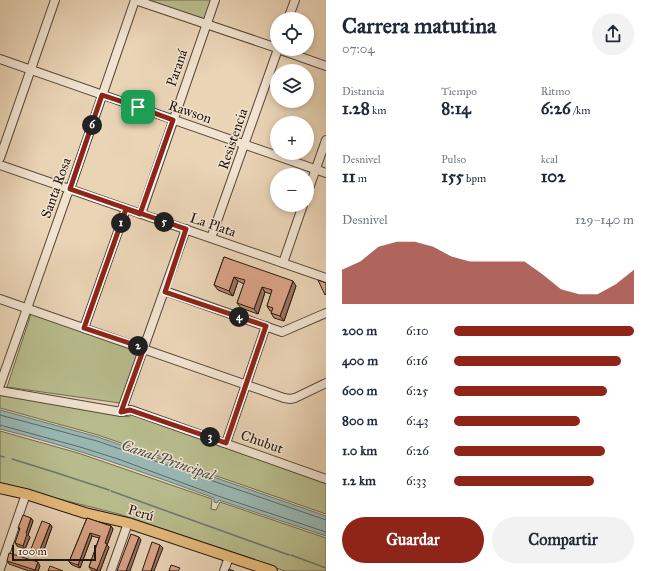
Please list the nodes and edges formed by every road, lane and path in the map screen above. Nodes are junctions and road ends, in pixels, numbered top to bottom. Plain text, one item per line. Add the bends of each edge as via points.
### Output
1 (55, 0) edge
2 (135, 0) edge
3 (215, 0) edge
4 (294, 0) edge
5 (290, 12) edge
6 (206, 25) junction
7 (270, 46) edge
8 (276, 56) edge
9 (298, 56) edge
10 (0, 59) edge
11 (326, 66) edge
12 (30, 70) junction
13 (102, 95) junction
14 (173, 120) junction
15 (326, 140) edge
16 (245, 144) junction
17 (0, 158) edge
18 (0, 165) edge
19 (316, 169) junction
20 (326, 173) edge
21 (314, 175) edge
22 (70, 189) junction
23 (126, 209) junction
24 (301, 212) edge
25 (140, 214) junction
26 (186, 229) junction
27 (211, 238) junction
28 (283, 263) junction
29 (326, 278) edge
30 (165, 292) junction
31 (0, 298) edge
32 (27, 308) junction
33 (326, 313) edge
34 (266, 326) junction
35 (84, 328) junction
36 (144, 348) junction
37 (326, 383) edge
38 (0, 385) edge
39 (245, 385) junction
40 (0, 391) edge
41 (121, 412) junction
42 (226, 443) junction
43 (326, 479) edge
44 (0, 488) edge
45 (26, 494) junction
46 (128, 523) junction
47 (229, 557) junction
48 (0, 569) edge
49 (111, 571) edge
50 (224, 571) edge
51 (272, 571) edge

1 - 12 street
2 - 6 street
2 - 13 street, Santa Rosa
3 - 6 street, Paraná
4 - 5 street
6 - 7 street
6 - 14 street, Paraná
8 - 16 street, Resistencia
9 - 11 street
10 - 12 street, Rawson
12 - 13 street, Rawson
12 - 17 street
13 - 14 street, Rawson
13 - 22 street, Santa Rosa
14 - 16 street, Rawson
14 - 25 street, Paraná
15 - 19 street
16 - 19 street, Rawson
16 - 27 street, Resistencia
18 - 22 street, La Plata
19 - 20 street, Rawson
19 - 21 street
22 - 23 street, La Plata
22 - 32 street, Santa Rosa
23 - 25 street, La Plata
23 - 35 street
24 - 28 street
25 - 26 street, La Plata
26 - 27 street, La Plata
26 - 30 street
27 - 28 street, La Plata
28 - 29 street, La Plata
30 - 34 street
30 - 36 street
31 - 32 street
32 - 35 street
32 - 38 street, Santa Rosa
33 - 34 street via 282,332
34 - 39 street
35 - 36 street
36 - 39 street
36 - 41 street
37 - 39 street via 290,399
39 - 42 street
40 - 41 street, Chubut
41 - 42 street, Chubut via 130,410
42 - 43 street, Chubut
44 - 45 main road, Perú
45 - 46 main road, Perú via 85,513
45 - 48 street
46 - 47 main road, Perú
46 - 49 street
47 - 50 street
47 - 51 main road, Perú

